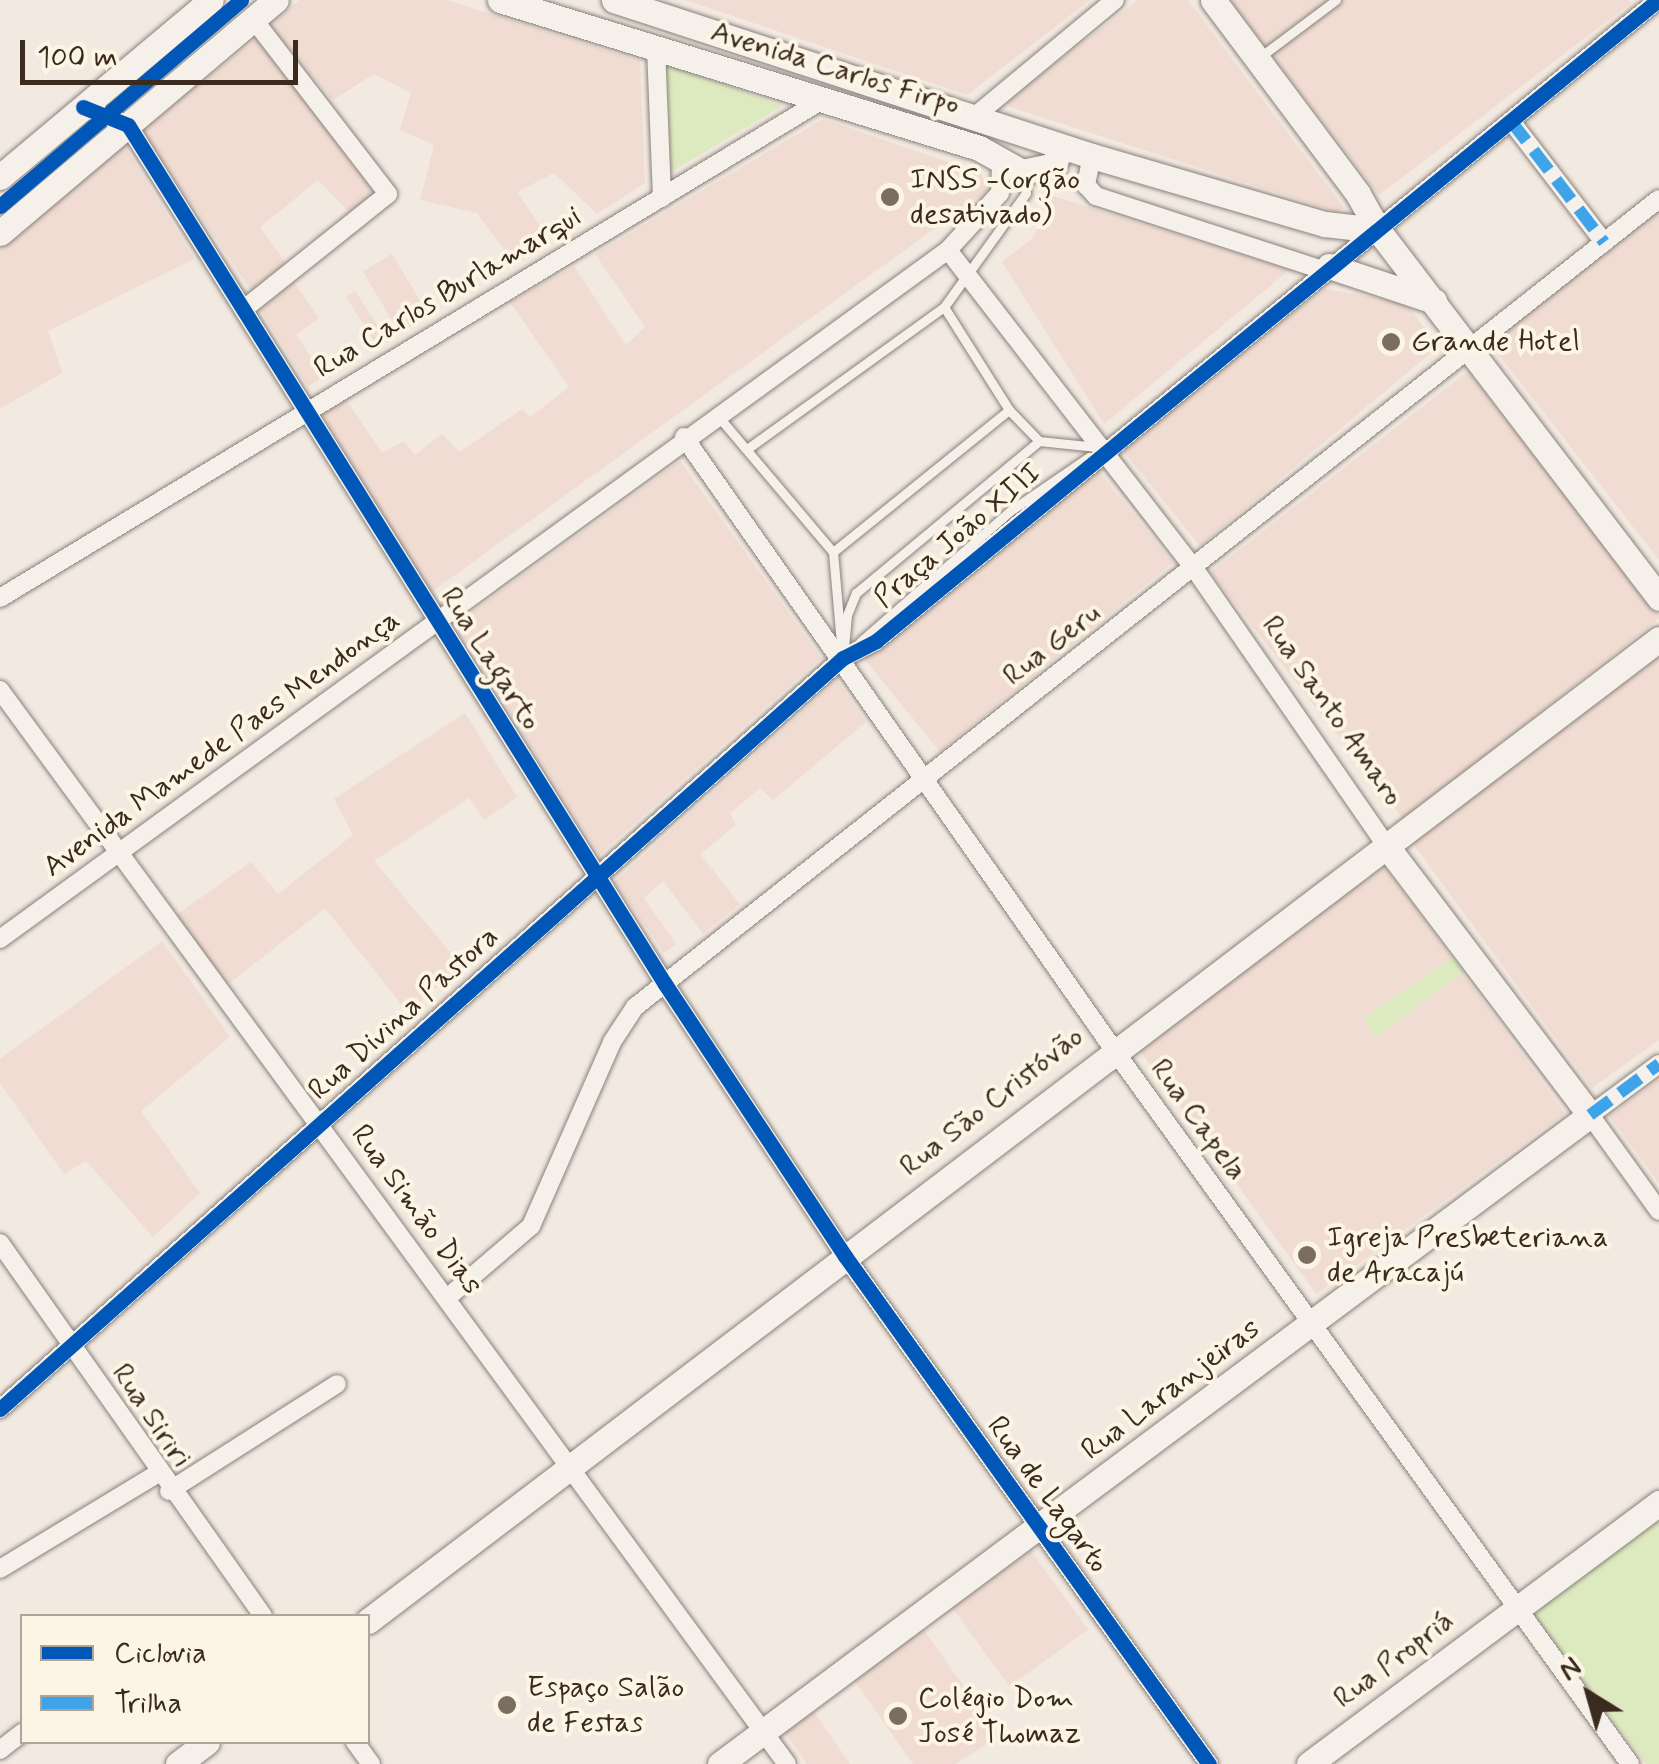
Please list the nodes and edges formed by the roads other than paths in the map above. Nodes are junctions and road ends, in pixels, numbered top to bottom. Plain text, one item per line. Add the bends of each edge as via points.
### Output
1 (211, 0) edge
2 (276, 0) edge
3 (500, 0) edge
4 (1115, 0) edge
5 (1213, 0) edge
6 (1336, 0) edge
7 (631, 2) edge
8 (1653, 6) edge
9 (254, 20) junction
10 (656, 48) junction
11 (1258, 59) junction
12 (824, 99) junction
13 (82, 107) junction
14 (974, 116) junction
15 (1511, 121) junction
16 (128, 125) junction
17 (1062, 146) junction
18 (1092, 156) junction
19 (1011, 168) junction
20 (0, 178) edge
21 (662, 198) junction
22 (1659, 199) edge
23 (1378, 230) junction
24 (0, 232) edge
25 (1604, 242) junction
26 (948, 250) junction
27 (1326, 268) junction
28 (966, 278) junction
29 (1434, 301) junction
30 (944, 307) junction
31 (244, 309) junction
32 (1470, 346) junction
33 (308, 408) junction
34 (1009, 410) junction
35 (716, 414) junction
36 (684, 437) junction
37 (1039, 442) junction
38 (747, 448) junction
39 (1104, 449) junction
40 (832, 552) junction
41 (1194, 568) junction
42 (0, 598) edge
43 (1659, 598) edge
44 (434, 623) junction
45 (1659, 639) edge
46 (843, 658) junction
47 (0, 690) edge
48 (924, 781) junction
49 (1386, 845) junction
50 (122, 853) junction
51 (596, 880) junction
52 (0, 940) edge
53 (664, 984) junction
54 (1114, 1050) junction
55 (1659, 1064) edge
56 (1590, 1116) junction
57 (320, 1126) junction
58 (1659, 1211) edge
59 (0, 1242) edge
60 (844, 1256) junction
61 (447, 1298) junction
62 (1312, 1326) junction
63 (70, 1347) junction
64 (336, 1384) dead end
65 (0, 1409) edge
66 (575, 1470) junction
67 (158, 1474) junction
68 (169, 1491) junction
69 (1659, 1503) edge
70 (1037, 1530) junction
71 (0, 1569) edge
72 (1518, 1608) junction
73 (256, 1614) edge
74 (370, 1620) edge
75 (765, 1732) junction
76 (204, 1744) edge
77 (178, 1764) edge
78 (720, 1764) edge
79 (787, 1764) edge
80 (1209, 1764) edge
81 (1309, 1764) edge
82 (1630, 1764) edge

1 - 13 street
2 - 9 street
3 - 10 street, Avenida Carlos Firpo
4 - 14 street
5 - 11 street
6 - 11 lane
7 - 14 street, Avenida Carlos Firpo
8 - 15 street, Praça João XIII
9 - 16 street
9 - 31 street via 388,194
10 - 12 street, Avenida Carlos Firpo
10 - 21 street
11 - 23 street
12 - 19 street, Avenida Carlos Firpo via 979,148
12 - 21 street, Rua Carlos Burlamarqui
13 - 16 street
13 - 20 street
14 - 17 street, Avenida Carlos Firpo
15 - 23 street, Praça João XIII
15 - 25 street
16 - 24 street
16 - 31 street, Rua Lagarto
17 - 18 street, Avenida Carlos Firpo
17 - 19 street via 1054,165
18 - 23 street, Avenida Carlos Firpo via 1325,224
18 - 27 street via 1086,185 1096,196
19 - 26 street via 1000,194
19 - 28 lane via 1026,193
21 - 33 street, Rua Carlos Burlamarqui
22 - 25 street, Rua Geru
23 - 27 street, Praça João XIII
23 - 29 street
25 - 32 street, Rua Geru
26 - 28 street, Rua Santo Amaro
26 - 35 street
27 - 29 street
27 - 39 street, Praça João XIII
28 - 30 lane
28 - 39 street, Rua Santo Amaro
29 - 32 street
30 - 34 lane
30 - 38 lane
31 - 33 street, Rua Lagarto
32 - 41 street, Rua Geru
32 - 43 street
33 - 42 street, Rua Carlos Burlamarqui
33 - 44 street, Rua Lagarto
34 - 37 lane
34 - 40 lane
35 - 36 street, Avenida Mamede Paes Mendonça
35 - 38 lane
36 - 44 street, Avenida Mamede Paes Mendonça
36 - 46 street
37 - 39 lane
37 - 46 lane via 856,593
38 - 40 lane
39 - 41 street, Rua Santo Amaro
39 - 46 street, Praça João XIII via 876,641
40 - 46 lane
41 - 48 street, Rua Geru
41 - 49 street, Rua Santo Amaro
44 - 50 street, Avenida Mamede Paes Mendonça
44 - 51 street, Rua Lagarto
45 - 49 street, Rua São Cristóvão
46 - 48 street, Rua Capela
46 - 51 street, Rua Divina Pastora
47 - 50 street, Rua Simão Dias
48 - 53 street, Rua Geru
48 - 54 street, Rua Capela
49 - 54 street, Rua São Cristóvão
49 - 56 street, Rua Santo Amaro
50 - 52 street, Avenida Mamede Paes Mendonça
50 - 57 street, Rua Simão Dias
51 - 53 street, Rua Lagarto
51 - 57 street, Rua Divina Pastora
53 - 60 street, Rua Lagarto
53 - 61 street, Rua Geru via 621,1023 532,1226
54 - 60 street, Rua São Cristóvão
54 - 62 street, Rua Capela
55 - 56 street, Rua Laranjeiras
56 - 58 street, Rua Santo Amaro
56 - 62 street, Rua Laranjeiras
57 - 61 street, Rua Simão Dias
57 - 63 street, Rua Divina Pastora
59 - 63 street, Rua Siriri
60 - 66 street, Rua São Cristóvão
60 - 70 street, Rua de Lagarto
61 - 66 street, Rua Simão Dias
62 - 70 street, Rua Laranjeiras
62 - 72 street, Rua Capela
63 - 65 street, Rua Divina Pastora
63 - 67 street, Rua Siriri
64 - 68 street
66 - 74 street, Rua São Cristóvão
66 - 75 street, Rua Simão Dias
67 - 68 street, Rua Siriri
67 - 71 street
68 - 73 street, Rua Siriri
69 - 72 street, Rua Propriá
70 - 75 street, Rua Laranjeiras
70 - 80 street, Rua de Lagarto
72 - 81 street, Rua Propriá
72 - 82 street, Rua Capela
75 - 78 street, Rua Laranjeiras
75 - 79 street, Rua Simão Dias
76 - 77 street

